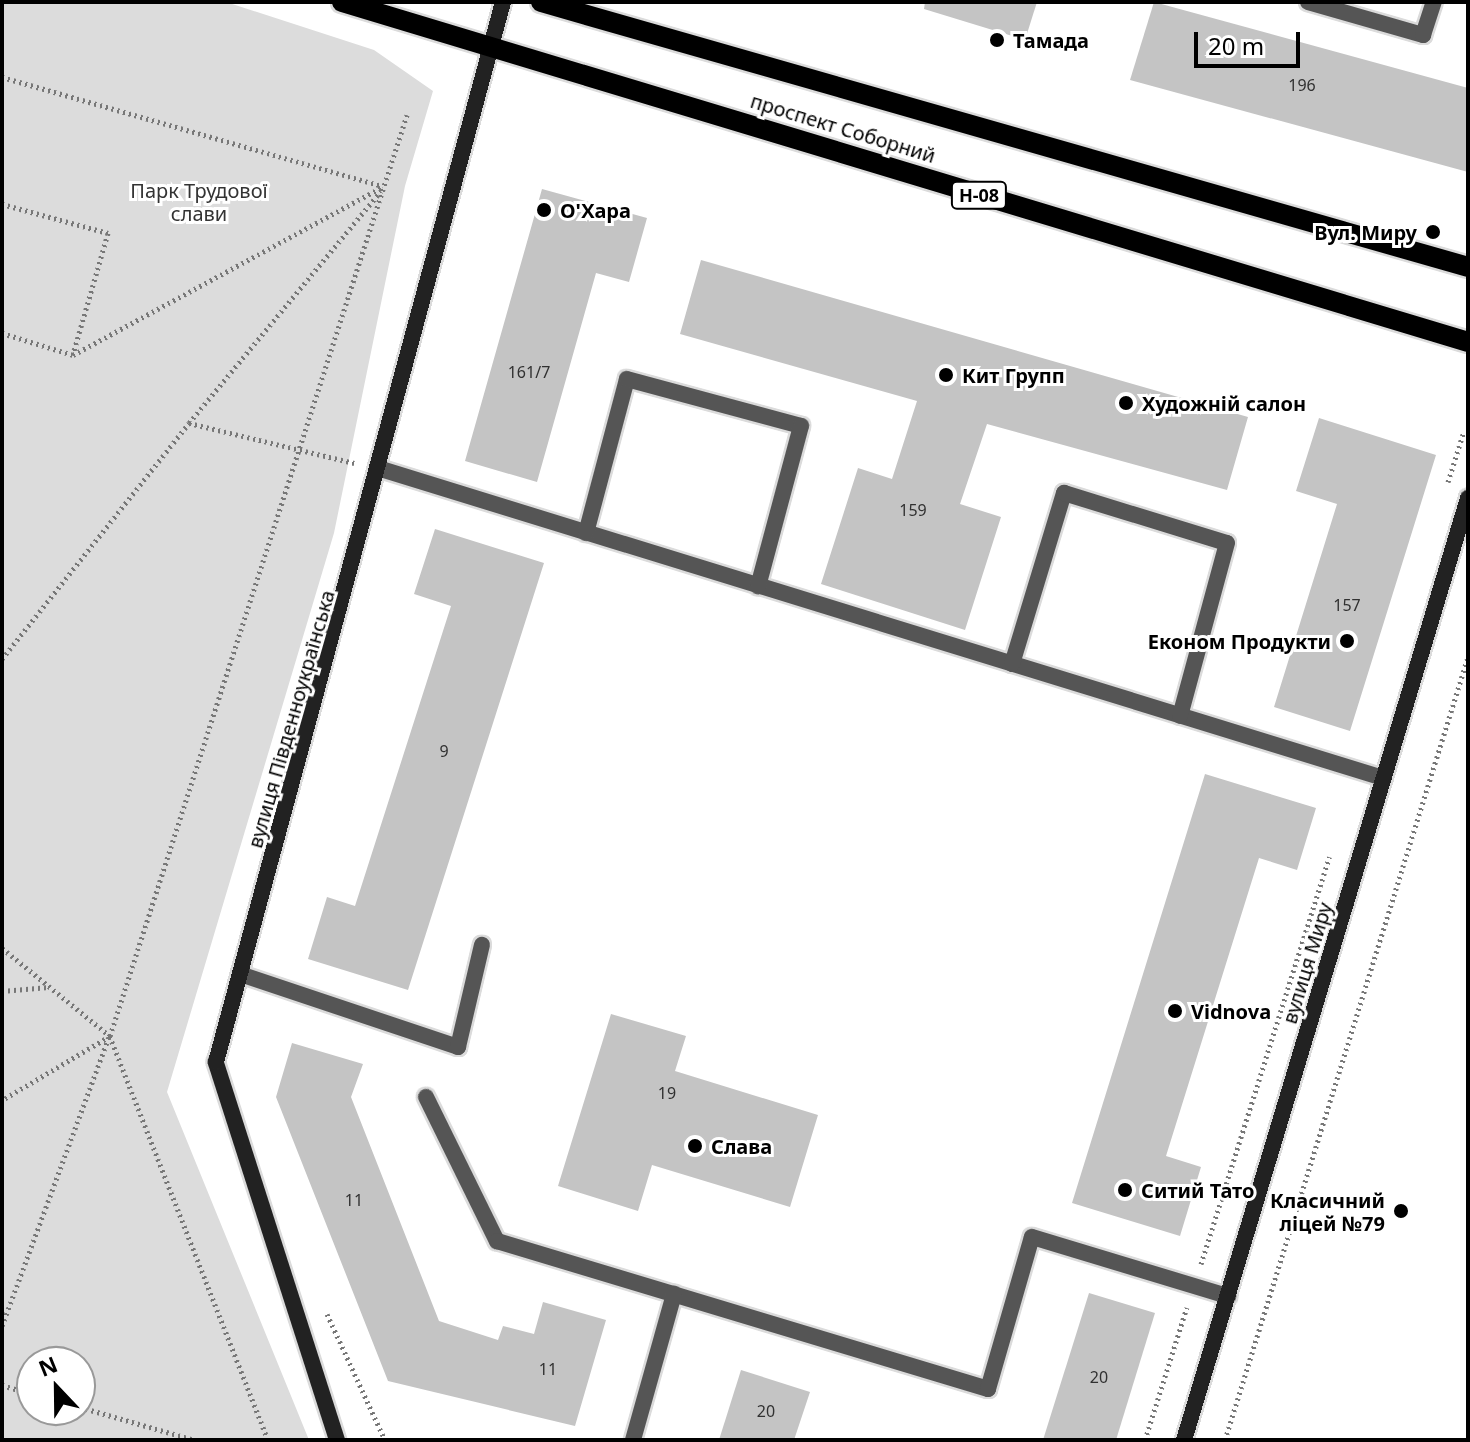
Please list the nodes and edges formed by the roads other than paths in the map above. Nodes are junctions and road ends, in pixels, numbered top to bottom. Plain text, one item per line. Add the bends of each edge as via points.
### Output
1 (342, 2) edge
2 (503, 2) edge
3 (541, 2) edge
4 (1308, 2) edge
5 (1434, 2) edge
6 (490, 47) junction
7 (1468, 267) edge
8 (1468, 342) edge
9 (381, 469) junction
10 (1468, 498) edge
11 (586, 533) junction
12 (758, 586) junction
13 (1012, 664) junction
14 (1180, 716) junction
15 (1383, 778) junction
16 (482, 945) dead end
17 (240, 974) junction
18 (426, 1097) dead end
19 (674, 1294) junction
20 (1228, 1296) junction
21 (337, 1440) edge
22 (633, 1440) edge
23 (1184, 1440) edge

1 - 6 main road, проспект Соборний / Н-08
2 - 6 street, вулиця Південноукраїнська
3 - 7 main road, проспект Соборний
4 - 5 lane via 1423,35
6 - 8 main road, проспект Соборний / Н-08
6 - 9 street, вулиця Південноукраїнська
9 - 11 lane
9 - 17 street, вулиця Південноукраїнська
10 - 15 street, вулиця Миру
11 - 12 lane
11 - 12 lane via 627,379 801,426
12 - 13 lane
13 - 14 lane
13 - 14 lane via 1064,493 1212,538 1227,543
14 - 15 lane
15 - 20 street, вулиця Миру
16 - 17 lane via 458,1047
17 - 21 street, вулиця Південноукраїнська via 216,1062
18 - 19 lane via 497,1241
19 - 20 lane via 988,1389 1032,1237
19 - 22 lane
20 - 23 street, вулиця Миру

